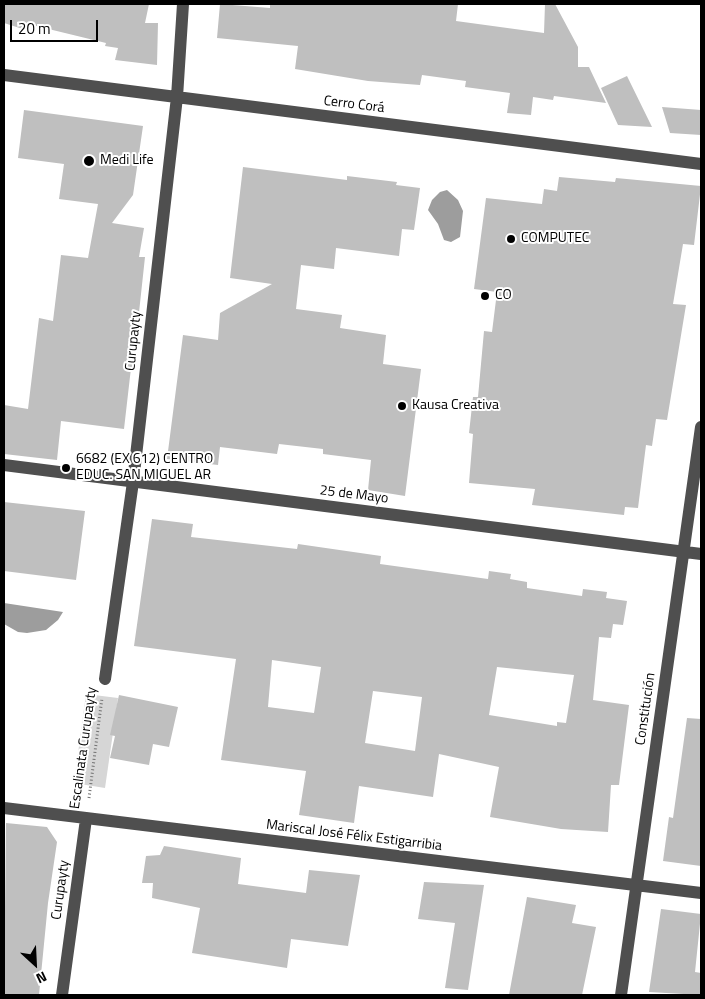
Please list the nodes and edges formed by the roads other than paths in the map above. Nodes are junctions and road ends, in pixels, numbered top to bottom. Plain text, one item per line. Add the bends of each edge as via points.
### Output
1 (183, 4) edge
2 (4, 75) edge
3 (177, 97) junction
4 (701, 164) edge
5 (701, 427) edge
6 (4, 466) edge
7 (133, 482) junction
8 (684, 552) junction
9 (701, 554) edge
10 (104, 680) road end
11 (4, 808) edge
12 (86, 819) junction
13 (636, 884) junction
14 (701, 893) edge
15 (62, 995) edge
16 (621, 995) edge

1 - 3 street, Curupayty
2 - 3 street, Cerro Corá
3 - 4 street, Cerro Corá
3 - 7 street, Curupayty
5 - 8 street, Constitución
6 - 7 street, 25 de Mayo
7 - 8 street, 25 de Mayo
7 - 10 street, Curupayty
8 - 9 street, 25 de Mayo
8 - 13 street, Constitución
11 - 12 street, Mariscal José Félix Estigarribia
12 - 13 street, Mariscal José Félix Estigarribia
12 - 15 street, Curupayty
13 - 14 street, Mariscal José Félix Estigarribia
13 - 16 street, Constitución

